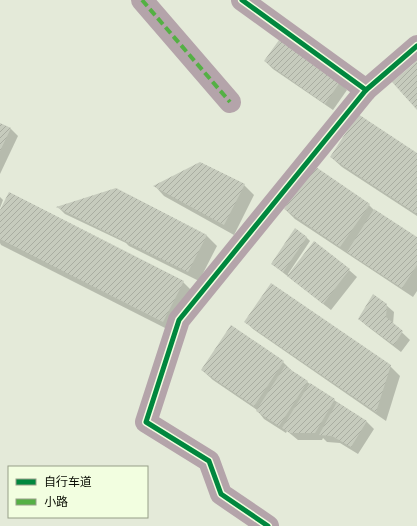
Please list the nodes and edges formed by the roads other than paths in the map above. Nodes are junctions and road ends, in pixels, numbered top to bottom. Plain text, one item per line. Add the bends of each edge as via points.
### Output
1 (142, 0) edge
2 (242, 0) edge
3 (417, 46) edge
4 (366, 90) junction
5 (230, 102) dead end
6 (268, 526) edge

1 - 5 street
2 - 4 street
3 - 4 street
4 - 6 street via 179,320 146,422 209,460 221,494

